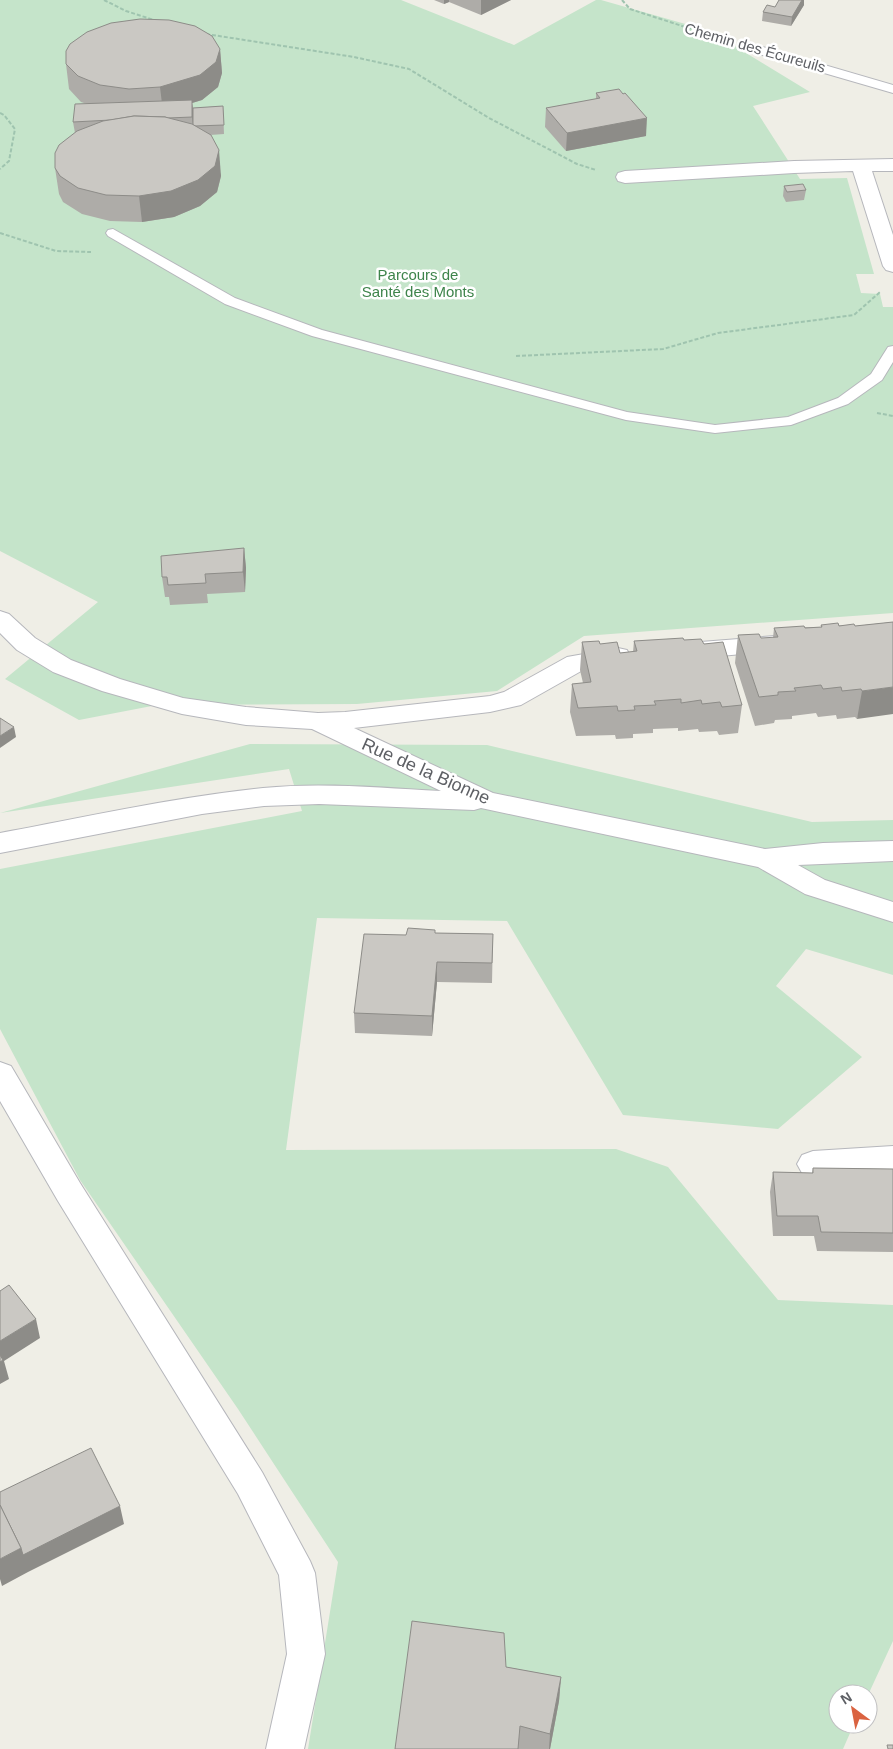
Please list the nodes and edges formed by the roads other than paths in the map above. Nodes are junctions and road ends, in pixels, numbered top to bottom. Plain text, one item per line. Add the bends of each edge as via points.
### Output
1 (756, 49) road end
2 (893, 89) edge
3 (893, 165) edge
4 (861, 166) junction
5 (625, 177) road end
6 (113, 233) dead end
7 (893, 266) edge
8 (893, 350) edge
9 (0, 619) edge
10 (796, 642) edge
11 (316, 721) junction
12 (487, 801) junction
13 (0, 843) edge
14 (893, 852) edge
15 (765, 858) junction
16 (893, 912) edge
17 (0, 1074) edge
18 (893, 1159) edge
19 (813, 1164) dead end
20 (285, 1749) edge

1 - 2 lane, Chemin des Écureuils
3 - 4 street
4 - 5 street
4 - 7 street
6 - 8 lane via 230,301 317,333 636,417 715,429 791,421 843,401 877,376
9 - 11 street, Rue de la Bionne via 26,644 62,666 111,685 182,706 246,716
10 - 11 street via 603,657 576,663 512,699 490,704 345,721
11 - 12 street, Rue de la Bionne
12 - 13 street via 319,795 264,797 202,805
12 - 15 street, Rue de la Bionne
14 - 15 street
15 - 16 street, Rue de la Bionne via 815,887
17 - 20 street via 69,1192 250,1484 297,1573 306,1654
18 - 19 street

